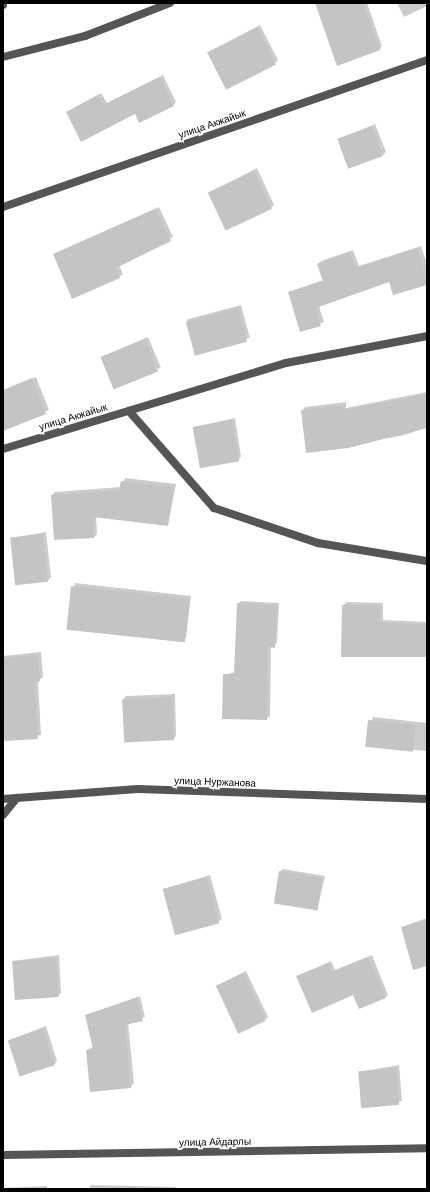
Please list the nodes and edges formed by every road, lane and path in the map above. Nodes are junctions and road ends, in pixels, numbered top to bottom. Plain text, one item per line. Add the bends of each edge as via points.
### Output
1 (170, 3) edge
2 (3, 57) edge
3 (427, 60) edge
4 (3, 207) edge
5 (427, 336) edge
6 (129, 411) junction
7 (3, 449) edge
8 (427, 561) edge
9 (16, 798) junction
10 (3, 799) edge
11 (427, 799) edge
12 (3, 815) edge
13 (427, 1148) edge
14 (3, 1155) edge

1 - 2 street via 85,36
3 - 4 street, улица Акжайык
5 - 6 street, улица Акжайык via 286,363
6 - 7 street, улица Акжайык
6 - 8 street via 214,508 318,543
9 - 10 street, улица Нуржанова
9 - 11 street, улица Нуржанова via 138,789
9 - 12 street
13 - 14 street, улица Айдарлы

